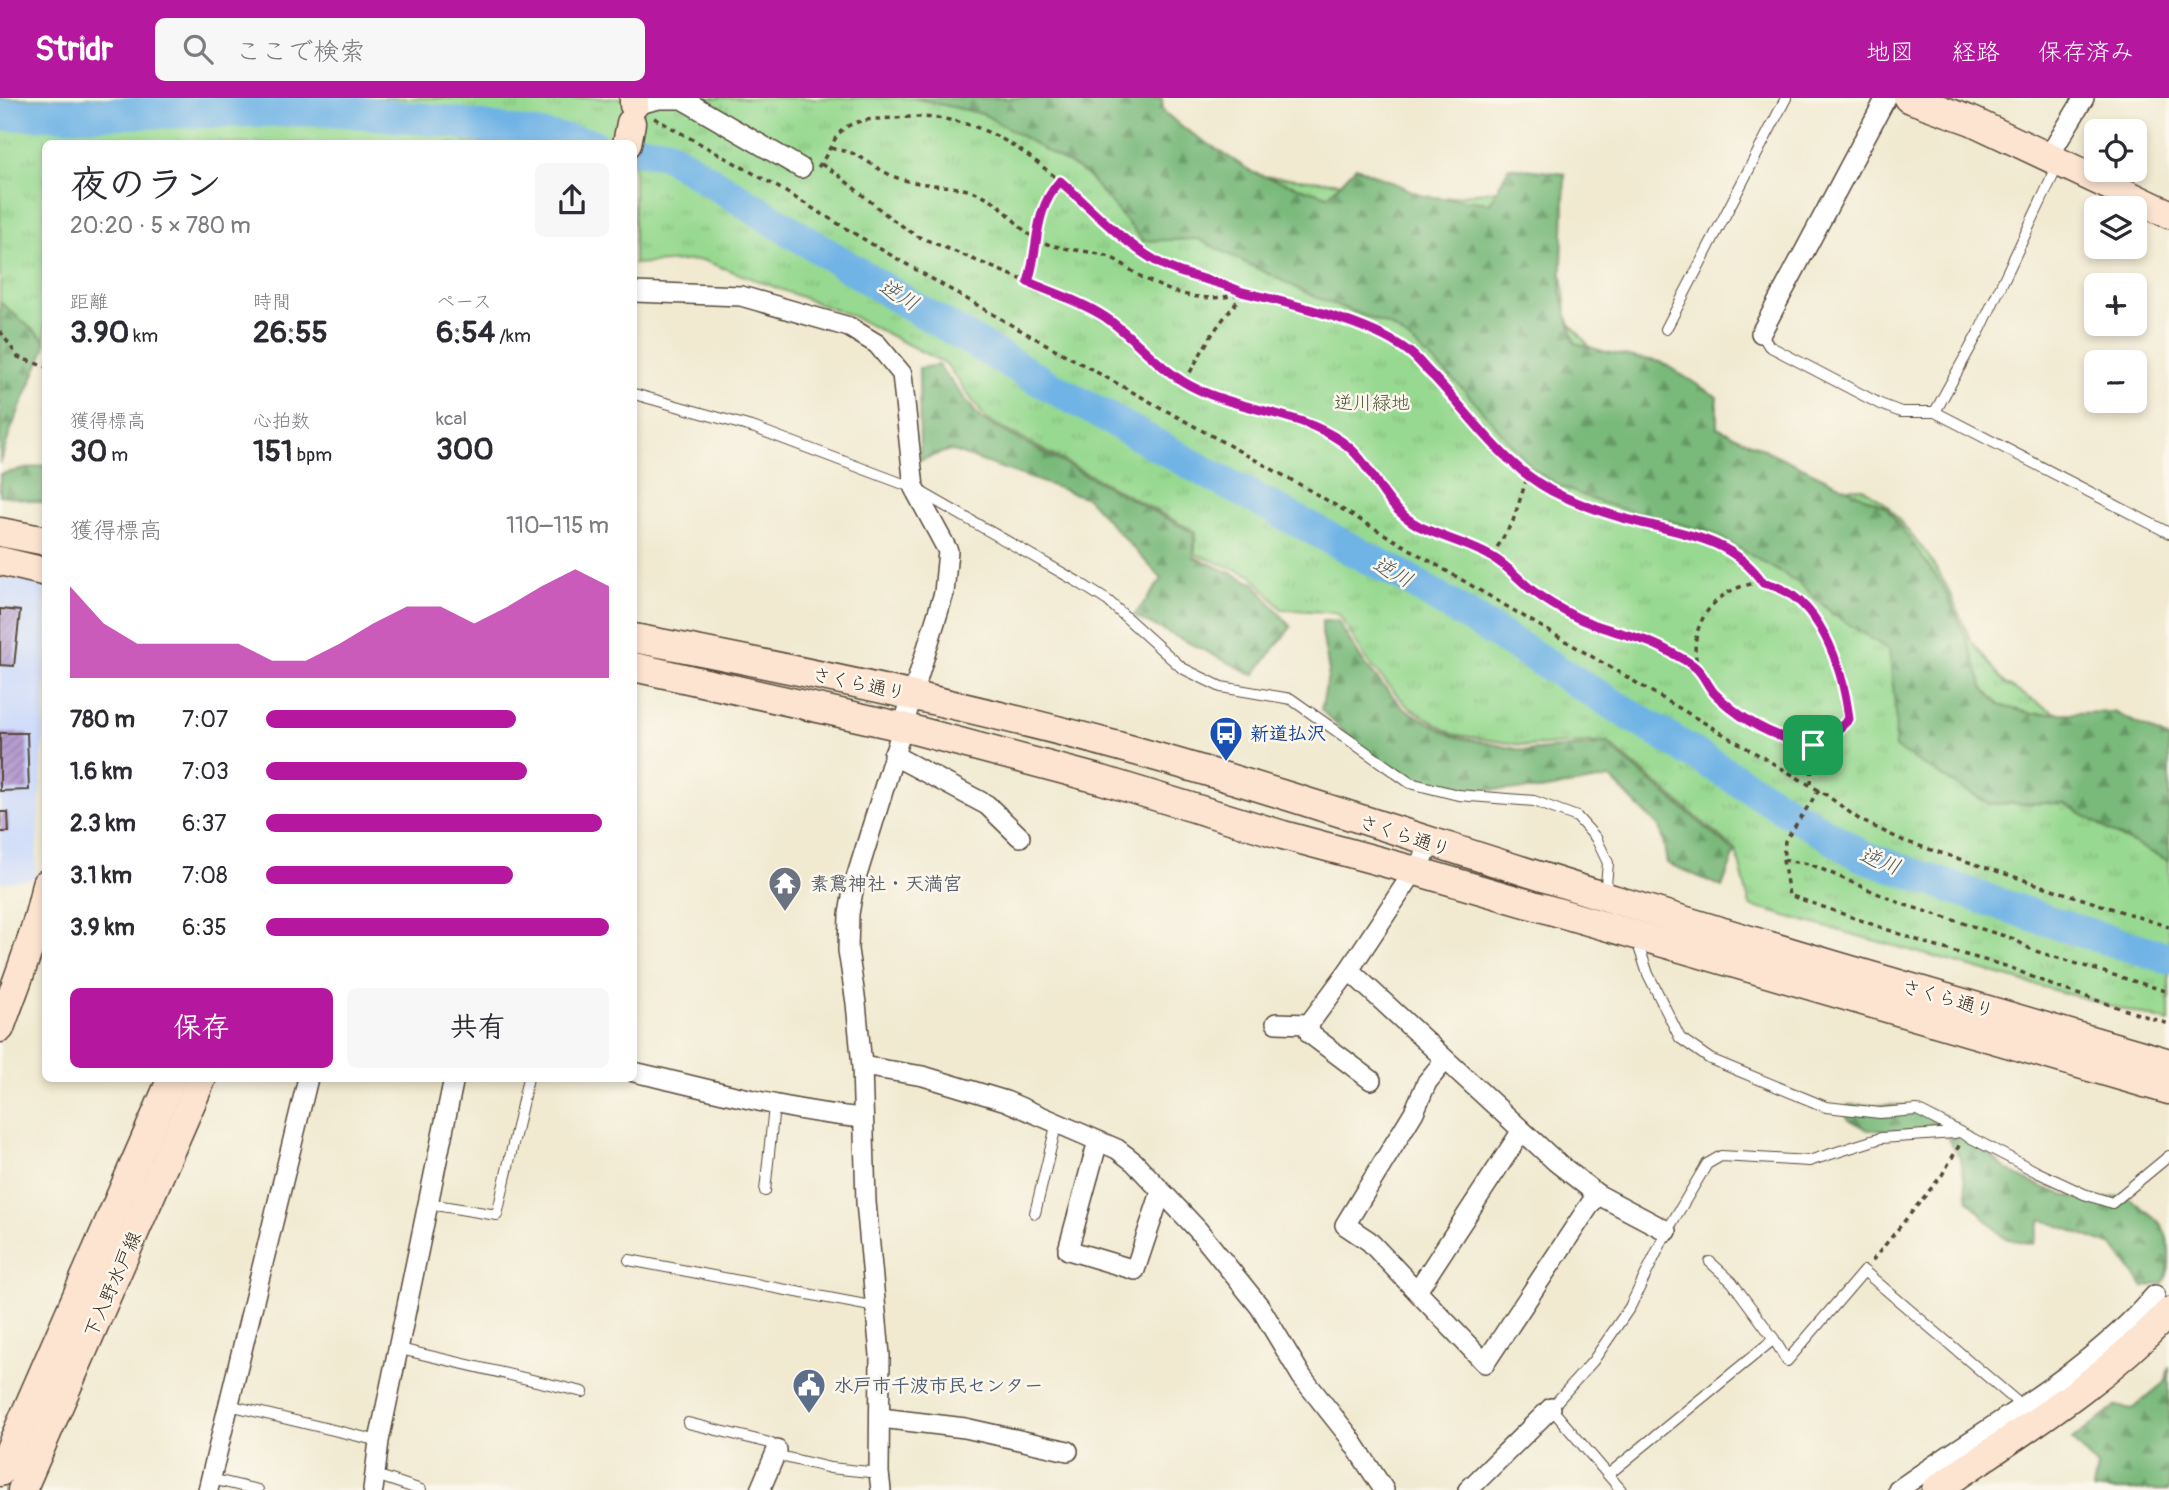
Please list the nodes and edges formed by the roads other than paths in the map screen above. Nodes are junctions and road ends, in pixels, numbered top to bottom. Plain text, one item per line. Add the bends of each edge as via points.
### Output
1 (1786, 98) edge
2 (1886, 98) edge
3 (1908, 98) edge
4 (2084, 98) edge
5 (631, 118) edge
6 (2055, 159) junction
7 (801, 168) road end
8 (2169, 214) edge
9 (637, 292) edge
10 (1667, 329) dead end
11 (1761, 333) joint
12 (637, 395) edge
13 (1935, 412) junction
14 (914, 488) junction
15 (0, 532) edge
16 (2169, 533) edge
17 (42, 540) edge
18 (0, 561) edge
19 (42, 571) edge
20 (637, 639) edge
21 (637, 668) edge
22 (914, 694) junction
23 (903, 727) junction
24 (893, 755) junction
25 (1020, 837) dead end
26 (1432, 844) junction
27 (1416, 871) junction
28 (1604, 897) junction
29 (42, 906) edge
30 (1636, 936) junction
31 (1349, 970) junction
32 (1276, 1023) dead end
33 (1309, 1024) junction
34 (0, 1028) edge
35 (1445, 1059) junction
36 (2169, 1063) edge
37 (862, 1066) junction
38 (637, 1073) edge
39 (1371, 1080) dead end
40 (170, 1082) edge
41 (200, 1082) edge
42 (307, 1082) edge
43 (453, 1082) edge
44 (527, 1082) edge
45 (2169, 1090) edge
46 (774, 1106) junction
47 (863, 1118) junction
48 (1057, 1122) junction
49 (1521, 1132) junction
50 (1961, 1134) junction
51 (1098, 1141) junction
52 (2169, 1156) edge
53 (765, 1191) dead end
54 (1161, 1192) junction
55 (1597, 1194) junction
56 (429, 1204) junction
57 (1035, 1213) dead end
58 (1667, 1231) junction
59 (629, 1259) dead end
60 (1710, 1262) dead end
61 (1417, 1291) junction
62 (2162, 1304) edge
63 (876, 1307) junction
64 (1774, 1339) junction
65 (400, 1349) junction
66 (583, 1392) dead end
67 (229, 1405) junction
68 (2022, 1406) junction
69 (1550, 1408) junction
70 (881, 1418) junction
71 (688, 1423) dead end
72 (379, 1441) junction
73 (776, 1450) junction
74 (1068, 1451) dead end
75 (0, 1472) edge
76 (1609, 1474) junction
77 (880, 1481) edge
78 (374, 1482) edge
79 (210, 1484) edge
80 (22, 1490) edge
81 (258, 1490) edge
82 (421, 1490) edge
83 (760, 1490) edge
84 (1384, 1490) edge
85 (1468, 1490) edge
86 (1621, 1490) edge
87 (1898, 1490) edge
88 (1936, 1490) edge

1 - 10 lane
2 - 11 street
3 - 6 street
4 - 6 street
5 - 7 street via 659,99 682,99
6 - 8 street
6 - 13 lane via 1981,328
9 - 14 street via 741,296 849,327 877,344 902,374
11 - 13 lane via 1769,346 1880,404 1901,412
12 - 14 lane via 755,428
13 - 16 lane
14 - 22 street via 948,551 944,593
14 - 28 lane via 1108,601 1182,668 1221,687 1291,699 1409,783 1458,795 1534,801 1577,817 1596,838 1608,863
15 - 17 street
18 - 19 street
20 - 22 street, さくら通り
21 - 23 street, さくら通り
22 - 23 street
22 - 26 street, さくら通り via 1119,747
23 - 24 street
23 - 27 street, さくら通り
24 - 25 street via 987,805
24 - 37 street via 849,914 848,950
26 - 27 street
26 - 28 street, さくら通り
27 - 30 street, さくら通り
27 - 31 street
28 - 36 street, さくら通り
29 - 34 street
30 - 45 street, さくら通り
30 - 50 lane via 1648,974 1680,1038 1710,1059 1826,1107 1880,1114 1917,1110
31 - 33 street
31 - 35 street
32 - 33 street
33 - 39 street via 1310,1034
35 - 49 street
35 - 61 street via 1427,1082 1414,1112 1345,1225 1369,1241
37 - 47 street
37 - 48 street via 923,1076
38 - 46 street
40 - 75 street, 下入野水戸線
41 - 80 street, 下入野水戸線
42 - 67 street
43 - 56 street
44 - 56 lane via 497,1214
46 - 47 street
46 - 53 lane
47 - 63 street
48 - 51 street
48 - 57 lane
49 - 55 street
49 - 61 street
50 - 52 lane via 2112,1203
50 - 58 lane via 1881,1138 1810,1161 1721,1156 1707,1164
51 - 54 street via 1134,1161
51 - 54 street via 1068,1250 1135,1270
54 - 84 street via 1260,1307 1303,1377
55 - 58 street
55 - 61 street via 1485,1363
56 - 65 street
58 - 69 lane via 1630,1307 1593,1361
59 - 63 lane
60 - 64 lane via 1732,1282
62 - 68 street
62 - 88 street via 2142,1340 2104,1373
63 - 70 street
64 - 68 lane via 1787,1361 1864,1271
64 - 76 lane
65 - 66 lane
65 - 72 street
67 - 72 lane
67 - 79 street
68 - 87 street
69 - 76 lane
69 - 85 street
70 - 74 street via 965,1428
70 - 77 street
71 - 73 lane via 770,1443
72 - 78 street
73 - 77 lane via 784,1457
73 - 83 street
76 - 86 lane
78 - 82 lane
79 - 81 lane

